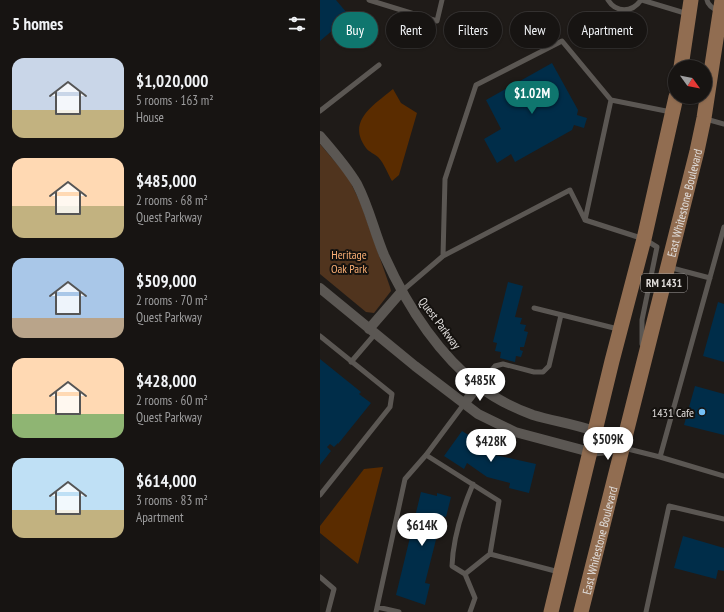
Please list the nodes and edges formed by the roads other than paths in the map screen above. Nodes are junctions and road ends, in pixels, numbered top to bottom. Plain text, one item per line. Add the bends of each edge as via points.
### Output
1 (369, 0) edge
2 (442, 0) edge
3 (608, 0) edge
4 (641, 0) edge
5 (707, 0) edge
6 (379, 2) edge
7 (690, 7) edge
8 (722, 8) edge
9 (682, 60) edge
10 (379, 65) dead end
11 (611, 100) junction
12 (675, 104) edge
13 (320, 111) edge
14 (674, 112) junction
15 (704, 118) junction
16 (724, 124) edge
17 (320, 136) edge
18 (585, 220) junction
19 (724, 227) edge
20 (644, 239) junction
21 (443, 256) junction
22 (668, 266) junction
23 (710, 278) junction
24 (320, 288) edge
25 (402, 291) junction
26 (534, 308) dead end
27 (560, 314) junction
28 (621, 329) junction
29 (372, 331) junction
30 (320, 336) edge
31 (351, 362) junction
32 (643, 368) junction
33 (478, 386) junction
34 (464, 404) junction
35 (595, 431) junction
36 (623, 448) junction
37 (590, 452) junction
38 (426, 455) junction
39 (660, 457) junction
40 (724, 476) edge
41 (473, 484) junction
42 (320, 495) edge
43 (724, 519) edge
44 (490, 554) junction
45 (561, 572) junction
46 (465, 574) junction
47 (320, 577) edge
48 (377, 610) edge
49 (328, 612) edge
50 (399, 612) edge
51 (470, 612) edge
52 (551, 612) edge
53 (581, 612) edge
54 (646, 612) edge

1 - 6 lane
2 - 6 lane via 436,21
3 - 4 lane via 616,8 627,10 638,5
4 - 7 lane
5 - 8 lane via 714,10
7 - 9 main road
8 - 15 main road, East Whitestone Boulevard / RM 1431
10 - 13 lane
11 - 14 lane
11 - 18 lane
11 - 21 lane via 562,40 476,85 445,179
12 - 14 main road, RM 1431
14 - 20 main road, RM 1431
15 - 16 lane
15 - 22 main road, East Whitestone Boulevard / RM 1431
17 - 25 street, Quest Parkway via 356,183
18 - 20 lane
18 - 21 lane via 570,190
19 - 23 lane
20 - 28 main road, RM 1431
20 - 32 lane via 657,247 642,320
21 - 25 lane
22 - 23 lane
22 - 32 main road, East Whitestone Boulevard / RM 1431
23 - 39 lane
24 - 29 street
25 - 29 street
25 - 33 street, Quest Parkway via 415,314 442,350
26 - 27 lane
27 - 28 lane
27 - 33 lane via 549,366 543,372 503,364 495,366
28 - 35 main road, RM 1431
29 - 31 lane
29 - 34 street
30 - 31 lane
31 - 42 lane via 392,394 390,407
32 - 36 main road, East Whitestone Boulevard / RM 1431
33 - 34 street
33 - 35 street, Quest Parkway via 532,414
34 - 37 street via 514,432
34 - 38 lane
35 - 36 street, Quest Parkway
35 - 37 main road, RM 1431
36 - 37 street
36 - 39 lane
36 - 53 main road, East Whitestone Boulevard / RM 1431
37 - 45 main road, RM 1431
38 - 41 lane
38 - 48 lane via 405,480
39 - 40 lane
41 - 44 lane via 499,501
41 - 46 lane via 464,505 452,552 452,566
43 - 54 lane via 669,506
44 - 45 lane
44 - 46 lane
45 - 52 main road, RM 1431
46 - 51 lane via 475,598
47 - 49 lane via 334,589
48 - 50 lane

